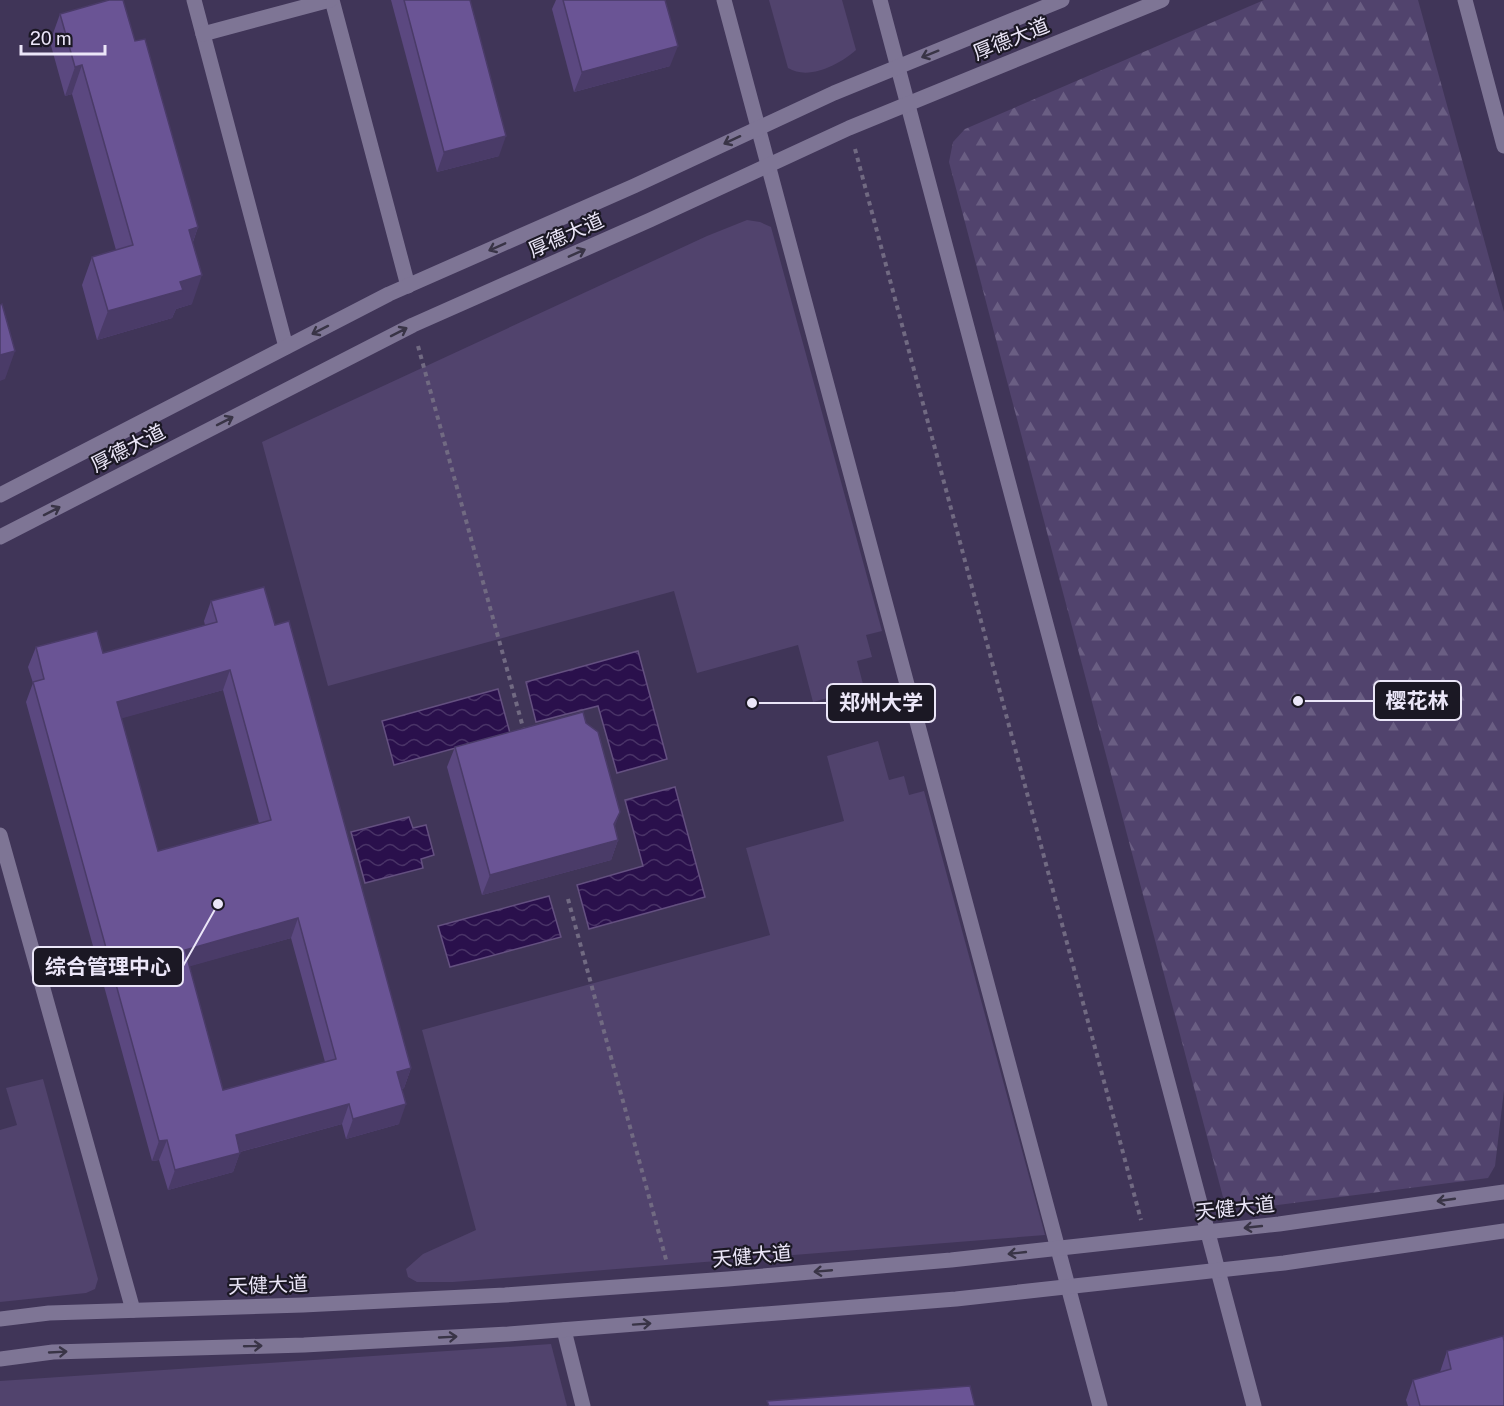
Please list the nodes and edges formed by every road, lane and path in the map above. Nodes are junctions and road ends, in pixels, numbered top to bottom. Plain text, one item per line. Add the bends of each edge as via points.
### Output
1 (194, 0) edge
2 (331, 0) edge
3 (724, 0) edge
4 (880, 0) edge
5 (1062, 0) edge
6 (1162, 0) edge
7 (1465, 0) edge
8 (203, 34) junction
9 (898, 67) junction
10 (908, 104) junction
11 (758, 128) junction
12 (849, 128) junction
13 (1504, 146) edge
14 (768, 166) junction
15 (408, 286) junction
16 (413, 325) junction
17 (286, 347) junction
18 (0, 495) edge
19 (0, 537) edge
20 (524, 731) edge
21 (0, 835) edge
22 (568, 899) dead end
23 (1504, 1192) edge
24 (1504, 1231) edge
25 (1208, 1232) junction
26 (1146, 1239) junction
27 (1058, 1248) junction
28 (1218, 1270) junction
29 (673, 1283) junction
30 (1068, 1287) junction
31 (133, 1310) junction
32 (0, 1319) edge
33 (564, 1330) junction
34 (0, 1359) edge
35 (583, 1406) edge
36 (1100, 1406) edge
37 (1254, 1406) edge

1 - 8 lane
2 - 8 lane
2 - 15 lane
3 - 11 lane
4 - 9 lane
5 -> 9 lane, 厚德大道
6 - 10 lane, 厚德大道
7 - 13 lane
8 - 17 lane
9 - 10 lane
9 - 11 lane, 厚德大道
10 - 12 lane, 厚德大道
10 - 25 lane
11 - 14 lane
11 -> 15 lane, 厚德大道
12 - 14 lane, 厚德大道
12 - 26 path
16 -> 14 lane, 厚德大道
14 - 27 lane
15 -> 17 lane, 厚德大道
19 -> 16 lane, 厚德大道
16 - 20 path
17 - 18 lane, 厚德大道
21 - 31 lane
22 - 29 path
23 -> 25 lane, 天健大道
24 - 28 lane
25 - 26 lane, 天健大道
25 - 28 lane
26 - 27 lane, 天健大道
27 -> 29 lane, 天健大道
27 - 30 lane
28 - 30 lane
28 - 37 lane
29 - 31 lane, 天健大道 via 505,1295
33 -> 30 lane
30 - 36 lane
31 - 32 lane, 天健大道
34 -> 33 lane via 52,1352 315,1344
33 - 35 lane

